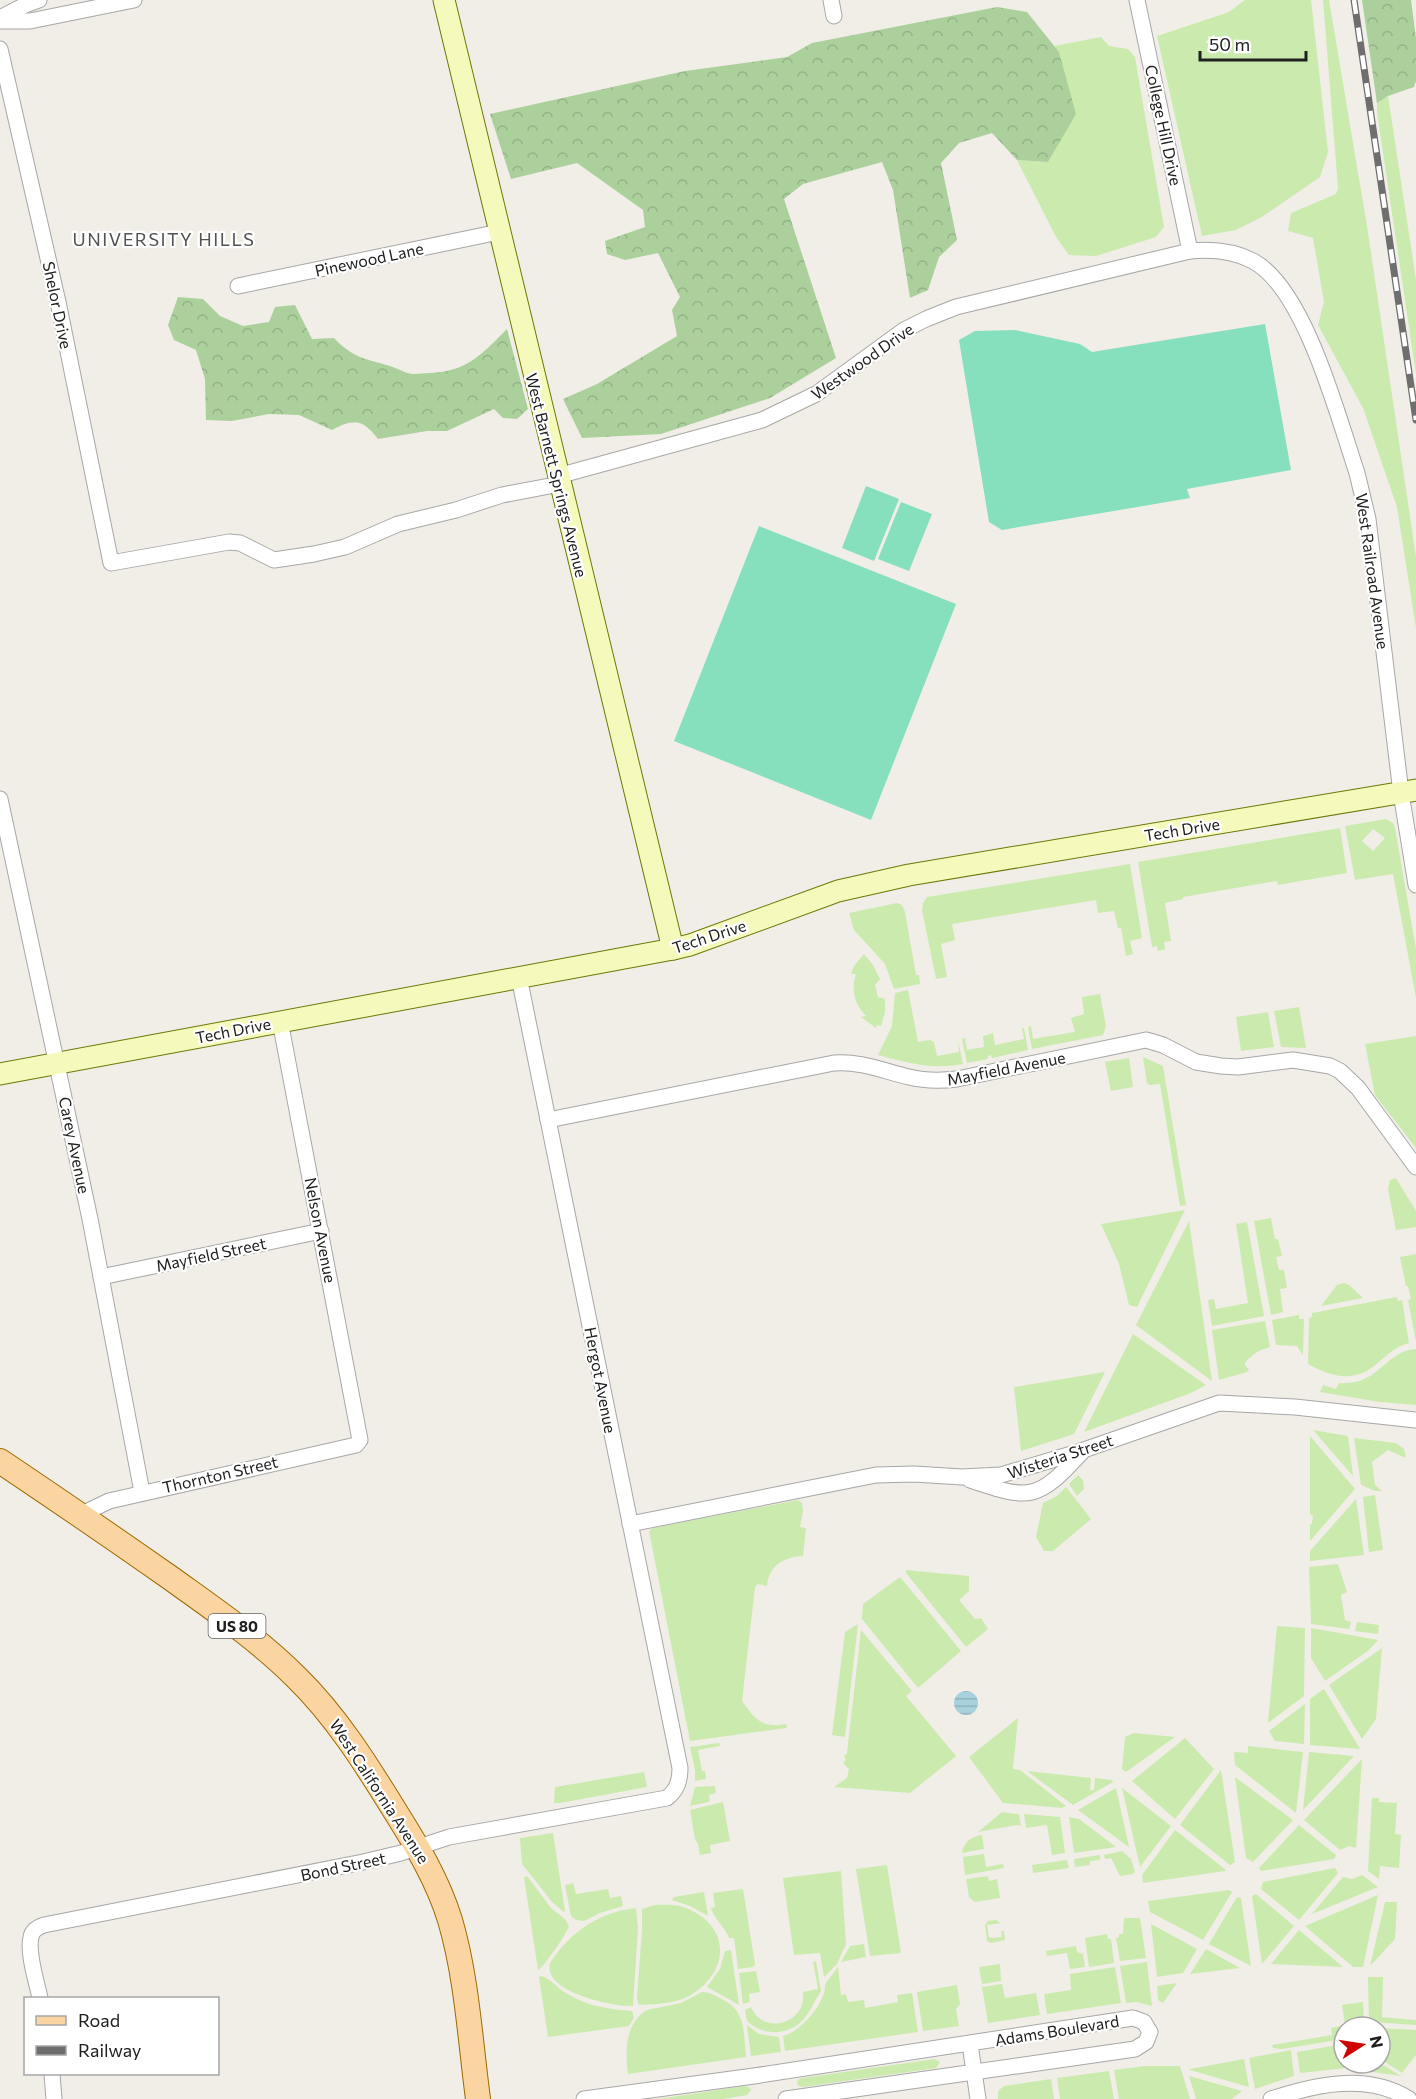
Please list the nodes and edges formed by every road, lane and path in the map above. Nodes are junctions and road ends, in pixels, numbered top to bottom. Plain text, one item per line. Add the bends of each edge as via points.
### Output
1 (39, 0) edge
2 (134, 0) edge
3 (444, 0) edge
4 (831, 0) edge
5 (1137, 0) edge
6 (834, 16) dead end
7 (0, 19) edge
8 (0, 48) edge
9 (499, 232) junction
10 (1190, 251) junction
11 (1270, 275) joint
12 (238, 286) dead end
13 (559, 480) junction
14 (111, 563) joint
15 (1408, 791) edge
16 (0, 799) edge
17 (1416, 885) edge
18 (674, 949) junction
19 (519, 977) junction
20 (280, 1021) junction
21 (57, 1064) junction
22 (0, 1074) edge
23 (548, 1120) junction
24 (1416, 1167) edge
25 (321, 1231) junction
26 (101, 1277) junction
27 (1416, 1420) edge
28 (360, 1440) joint
29 (1084, 1450) junction
30 (0, 1461) edge
31 (962, 1477) junction
32 (142, 1492) junction
33 (80, 1515) junction
34 (630, 1524) junction
35 (679, 1783) joint
36 (417, 1848) junction
37 (40, 1997) edge
38 (970, 2044) junction
39 (974, 2072) junction
40 (52, 2075) edge
41 (54, 2099) edge
42 (478, 2099) edge
43 (584, 2099) edge
44 (786, 2099) edge
45 (978, 2099) edge
46 (1270, 2099) edge
47 (1409, 2099) edge

1 - 7 street
2 - 7 street via 30,21
3 - 9 main road, West Barnett Springs Avenue
4 - 6 street
5 - 10 street, College Hill Drive
8 - 14 street, Shelor Drive via 58,302
9 - 12 street, Pinewood Lane
9 - 13 main road, West Barnett Springs Avenue
10 - 11 street, Westwood Drive via 1208,249 1239,255
10 - 13 street, Westwood Drive via 956,307 904,330 816,394 762,420
11 - 15 street, West Railroad Avenue via 1298,313 1310,338 1364,495
13 - 14 street, Westwood Drive via 398,524 345,547 314,554 274,560 240,543 229,542
13 - 18 main road, West Barnett Springs Avenue
15 - 17 street, West Railroad Avenue
15 - 18 main road, Tech Drive via 909,875 838,891
16 - 21 street, Carey Avenue
18 - 19 main road, Tech Drive
19 - 20 main road, Tech Drive
19 - 23 street, Hergot Avenue
20 - 21 main road, Tech Drive
20 - 25 street, Nelson Avenue
21 - 22 main road, Tech Drive
21 - 26 street, Carey Avenue
23 - 24 street, Mayfield Avenue via 834,1063 939,1081 1146,1040 1196,1062 1221,1066 1293,1060 1330,1066 1358,1088
23 - 34 street, Hergot Avenue
25 - 26 street, Mayfield Street
25 - 28 street, Nelson Avenue
26 - 32 street, Carey Avenue
27 - 29 street, Wisteria Street via 1219,1403
28 - 32 street, Thornton Street via 356,1445
29 - 31 street, Wisteria Street via 1001,1475
29 - 31 street via 1053,1482 1026,1493 1008,1493
30 - 33 main road, West California Avenue / US 80
31 - 34 street, Wisteria Street via 876,1475
32 - 33 street, Thornton Street via 109,1500
33 - 36 main road, West California Avenue / US 80 via 264,1646 298,1678 351,1743
34 - 35 street, Hergot Avenue via 680,1768
35 - 36 street, Bond Street via 667,1798 467,1833
36 - 37 street, Bond Street via 249,1886 44,1925 31,1936
36 - 42 main road, West California Avenue / US 80 via 450,1919 459,1956
38 - 39 street
38 - 39 street, Adams Boulevard via 1133,2018 1144,2022 1150,2032 1146,2042 1135,2049
38 - 43 street, Adams Boulevard
39 - 44 street, Adams Boulevard
39 - 45 street
40 - 41 street
46 - 47 street via 1322,2085 1360,2083

